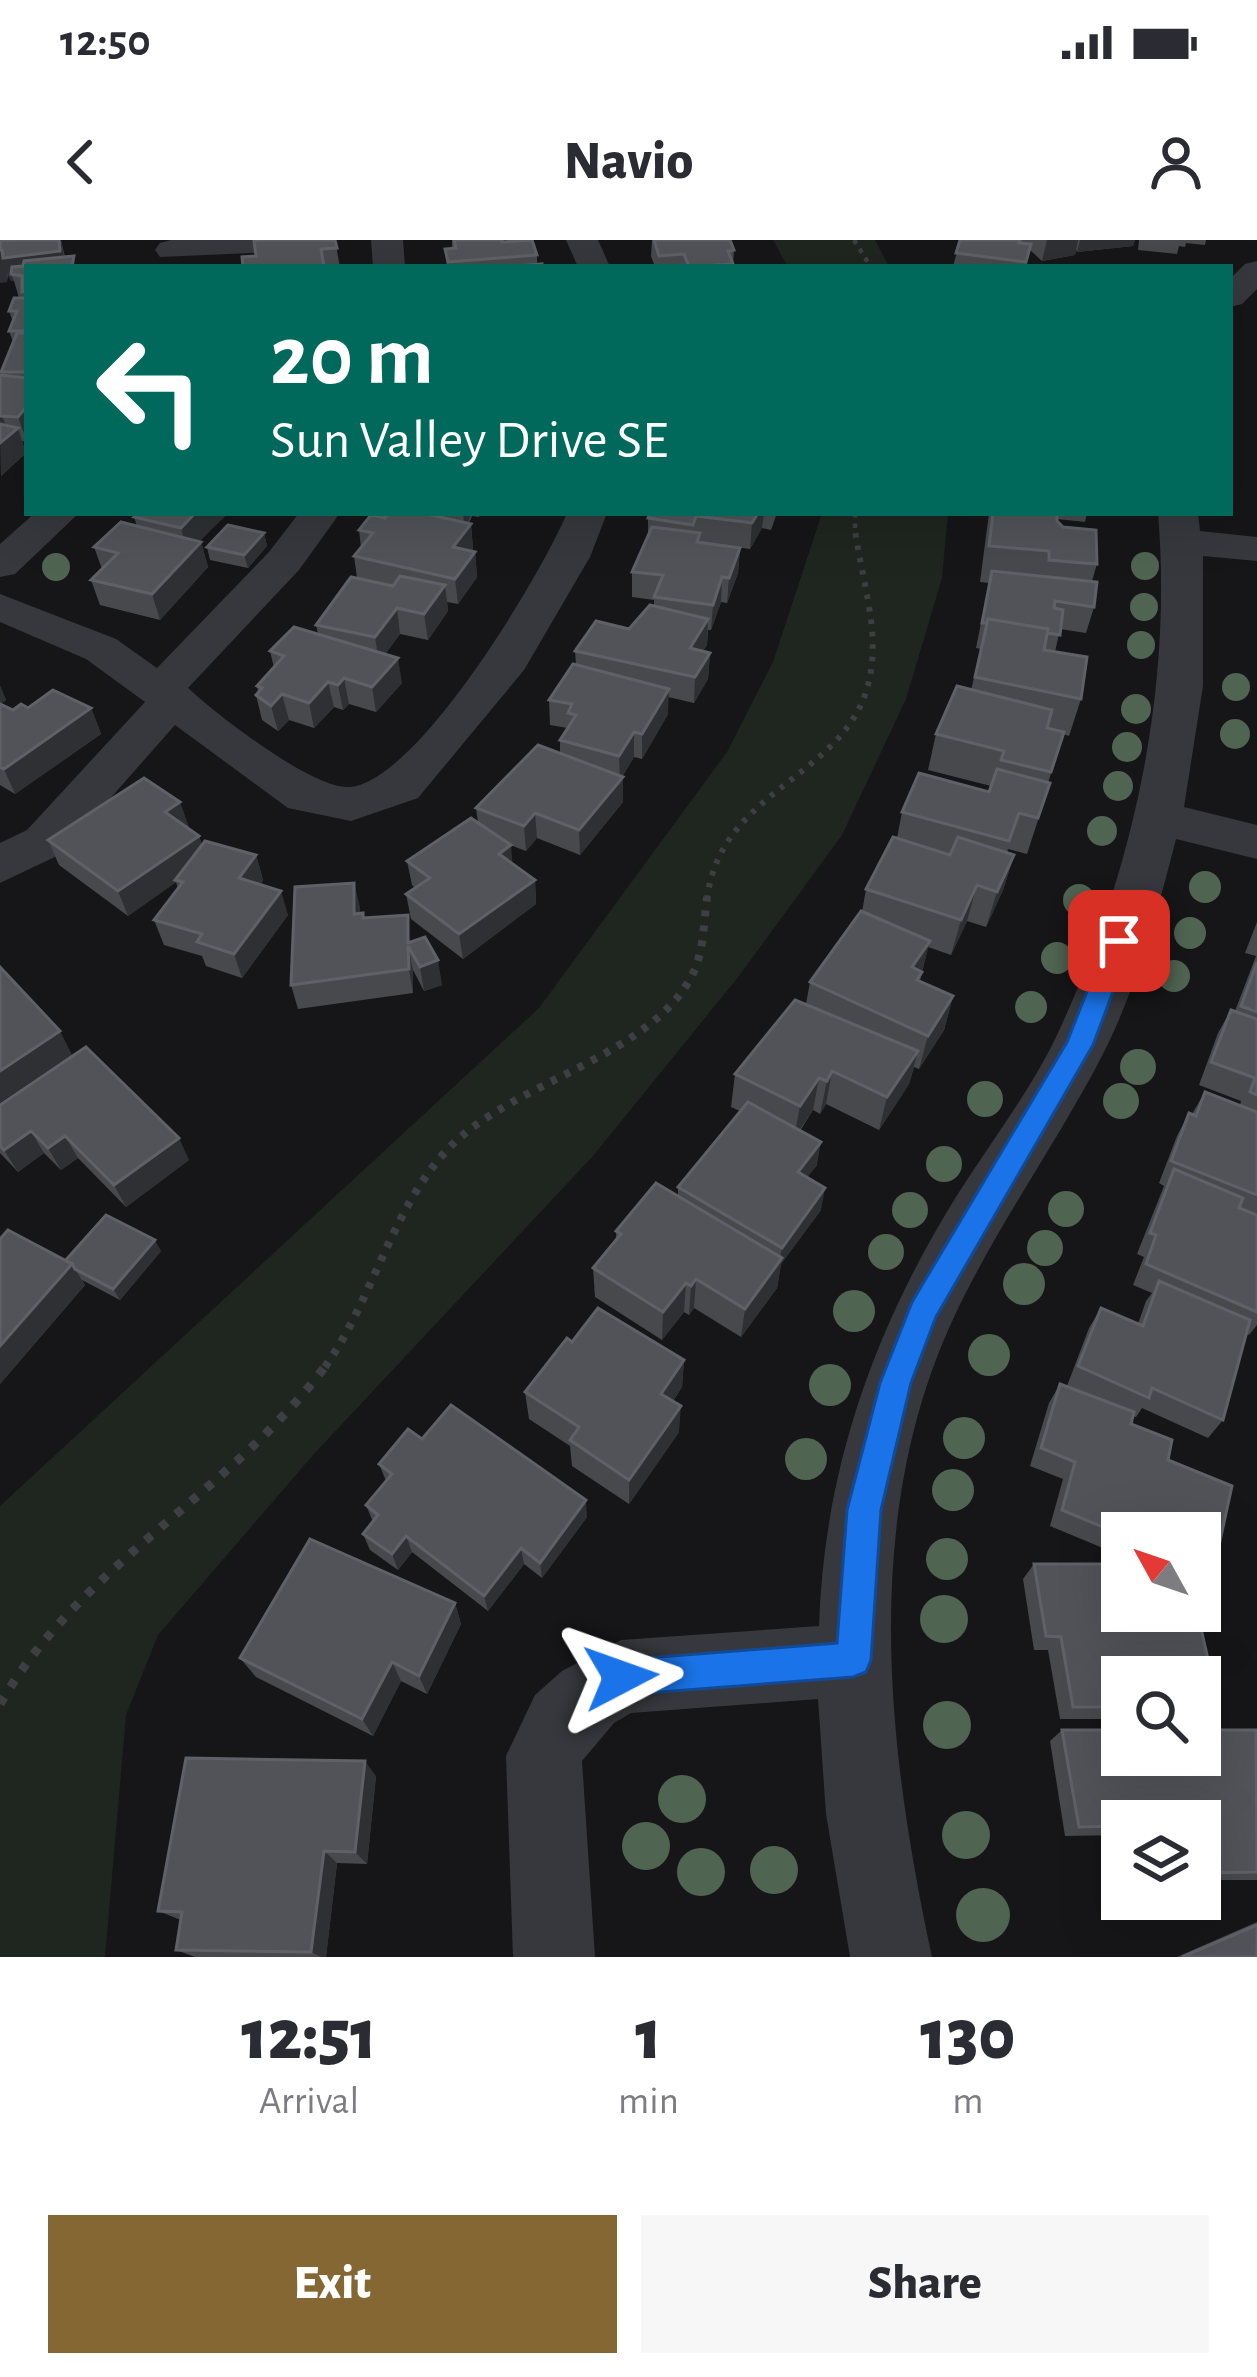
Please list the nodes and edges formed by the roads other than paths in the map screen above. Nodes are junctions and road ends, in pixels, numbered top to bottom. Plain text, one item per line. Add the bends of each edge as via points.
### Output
1 (319, 240) edge
2 (169, 252) edge
3 (1257, 271) edge
4 (1233, 294) edge
5 (56, 516) edge
6 (318, 516) edge
7 (586, 516) edge
8 (1180, 528) edge
9 (1257, 549) edge
10 (0, 565) edge
11 (0, 607) edge
12 (168, 694) junction
13 (1159, 818) junction
14 (1257, 842) edge
15 (0, 865) edge
16 (853, 1660) junction
17 (554, 1957) edge
18 (891, 1957) edge

1 - 2 street
3 - 4 street
5 - 10 street
6 - 12 street
7 - 12 street via 508,660 401,787 383,795 351,804 305,796
8 - 9 street
8 - 13 street via 1185,650
11 - 12 street via 101,649
12 - 15 street via 44,842
13 - 14 street
13 - 16 street via 1079,1045 923,1312 896,1383 864,1510
16 - 17 street via 621,1677 588,1696 544,1756
16 - 18 street via 858,1764

